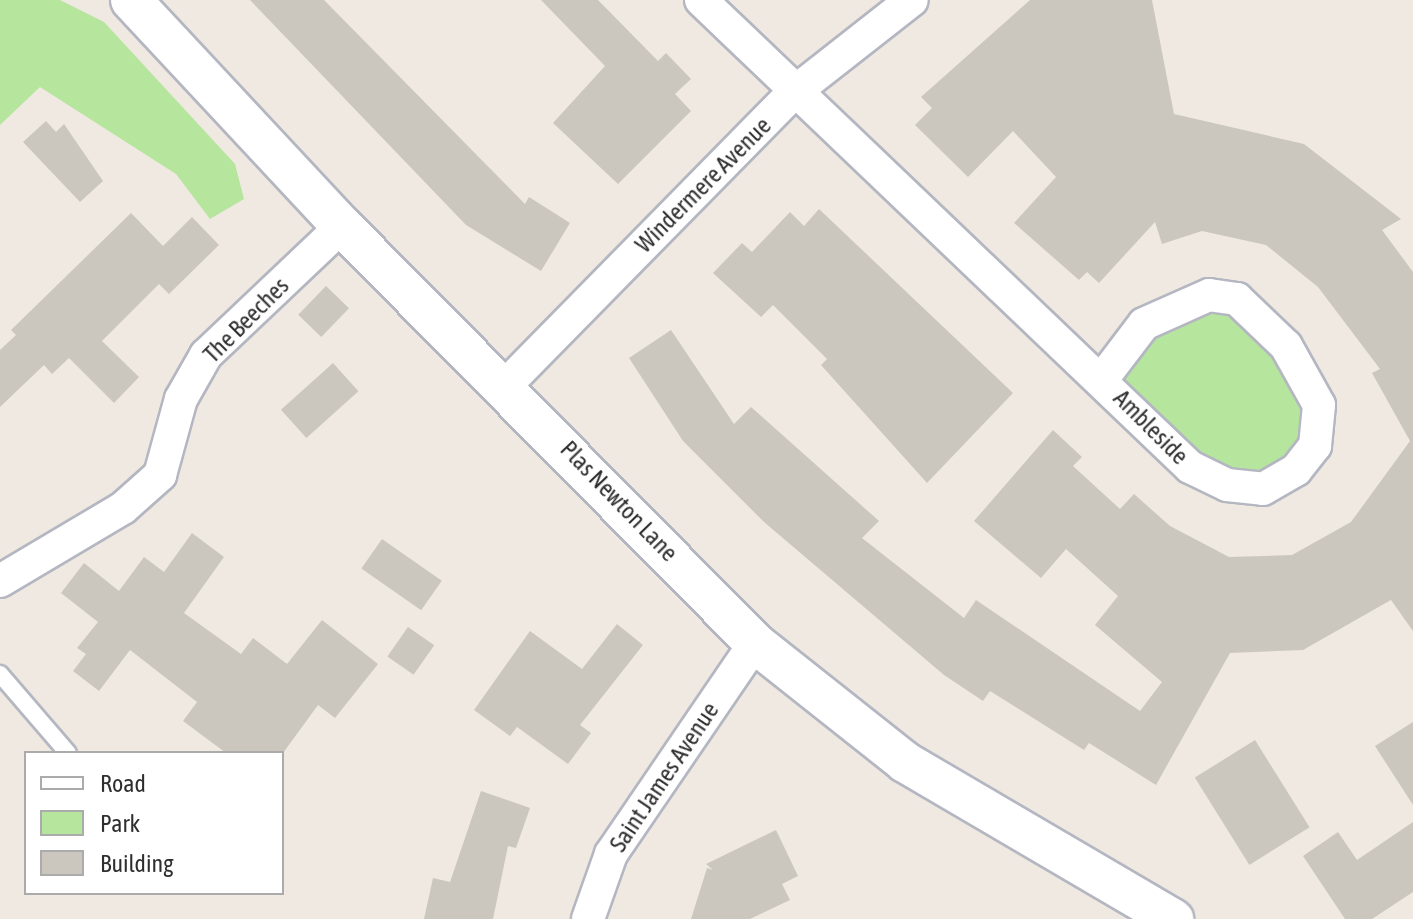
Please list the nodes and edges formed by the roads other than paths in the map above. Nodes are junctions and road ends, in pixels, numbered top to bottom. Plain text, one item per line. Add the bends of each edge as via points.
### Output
1 (131, 0) edge
2 (701, 0) edge
3 (912, 0) edge
4 (792, 94) junction
5 (342, 226) junction
6 (1103, 378) junction
7 (506, 385) junction
8 (0, 581) edge
9 (755, 643) junction
10 (0, 674) edge
11 (66, 751) edge
12 (588, 919) edge
13 (1173, 919) edge

1 - 5 street, Plas Newton Lane
2 - 4 street, Ambleside
3 - 4 street, Windermere Avenue
4 - 6 street, Ambleside
4 - 7 street, Windermere Avenue
5 - 7 street, Plas Newton Lane
5 - 8 street, The Beeches via 206,355 181,399 160,475 123,508
6 - 6 street, Ambleside via 1190,467 1227,485 1263,489 1296,470 1315,446 1319,405 1286,346 1237,299 1209,295 1144,324
7 - 9 street, Plas Newton Lane
9 - 12 street, Saint James Avenue via 611,854
9 - 13 street, Plas Newton Lane via 905,762
10 - 11 lane

